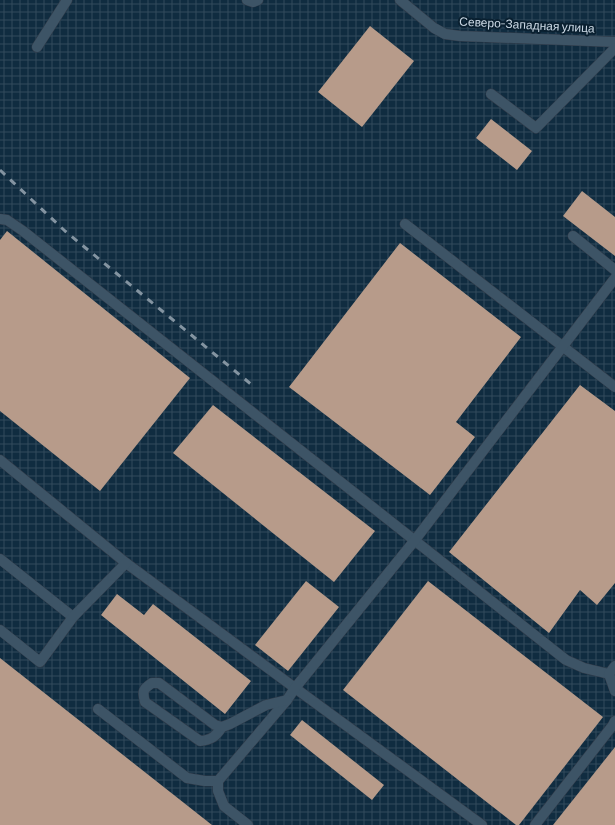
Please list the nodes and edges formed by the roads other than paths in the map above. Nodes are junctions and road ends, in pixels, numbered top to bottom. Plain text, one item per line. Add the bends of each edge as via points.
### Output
1 (67, 0) edge
2 (247, 0) edge
3 (258, 0) edge
4 (401, 0) edge
5 (615, 42) edge
6 (37, 47) dead end
7 (615, 48) edge
8 (491, 94) dead end
9 (0, 219) edge
10 (405, 224) dead end
11 (573, 236) dead end
12 (615, 270) edge
13 (615, 278) edge
14 (563, 346) junction
15 (615, 387) edge
16 (0, 460) edge
17 (415, 540) junction
18 (0, 559) edge
19 (126, 563) junction
20 (73, 617) junction
21 (0, 630) edge
22 (615, 666) edge
23 (609, 674) junction
24 (295, 688) junction
25 (615, 691) edge
26 (287, 700) junction
27 (98, 709) dead end
28 (615, 720) edge
29 (222, 727) junction
30 (218, 781) junction
31 (248, 825) edge
32 (482, 825) edge
33 (535, 825) edge

1 - 6 street
2 - 3 street
4 - 5 street, Северо-Западная улица via 445,34
7 - 8 street via 536,128
9 - 17 street via 7,220 23,230
10 - 14 street
11 - 12 street
13 - 14 street
14 - 15 street
14 - 17 street
16 - 19 street
17 - 23 street via 566,660 584,668
17 - 24 street
18 - 20 street
19 - 20 street
19 - 24 street
20 - 21 street via 40,662
22 - 23 street
23 - 25 street
24 - 26 street
24 - 32 street
26 - 29 street via 266,704
26 - 30 street
27 - 30 street via 187,778
28 - 33 street
29 - 29 street via 215,725 159,683 152,683 144,688 145,702 200,741 216,735
30 - 31 street via 218,791 224,806

